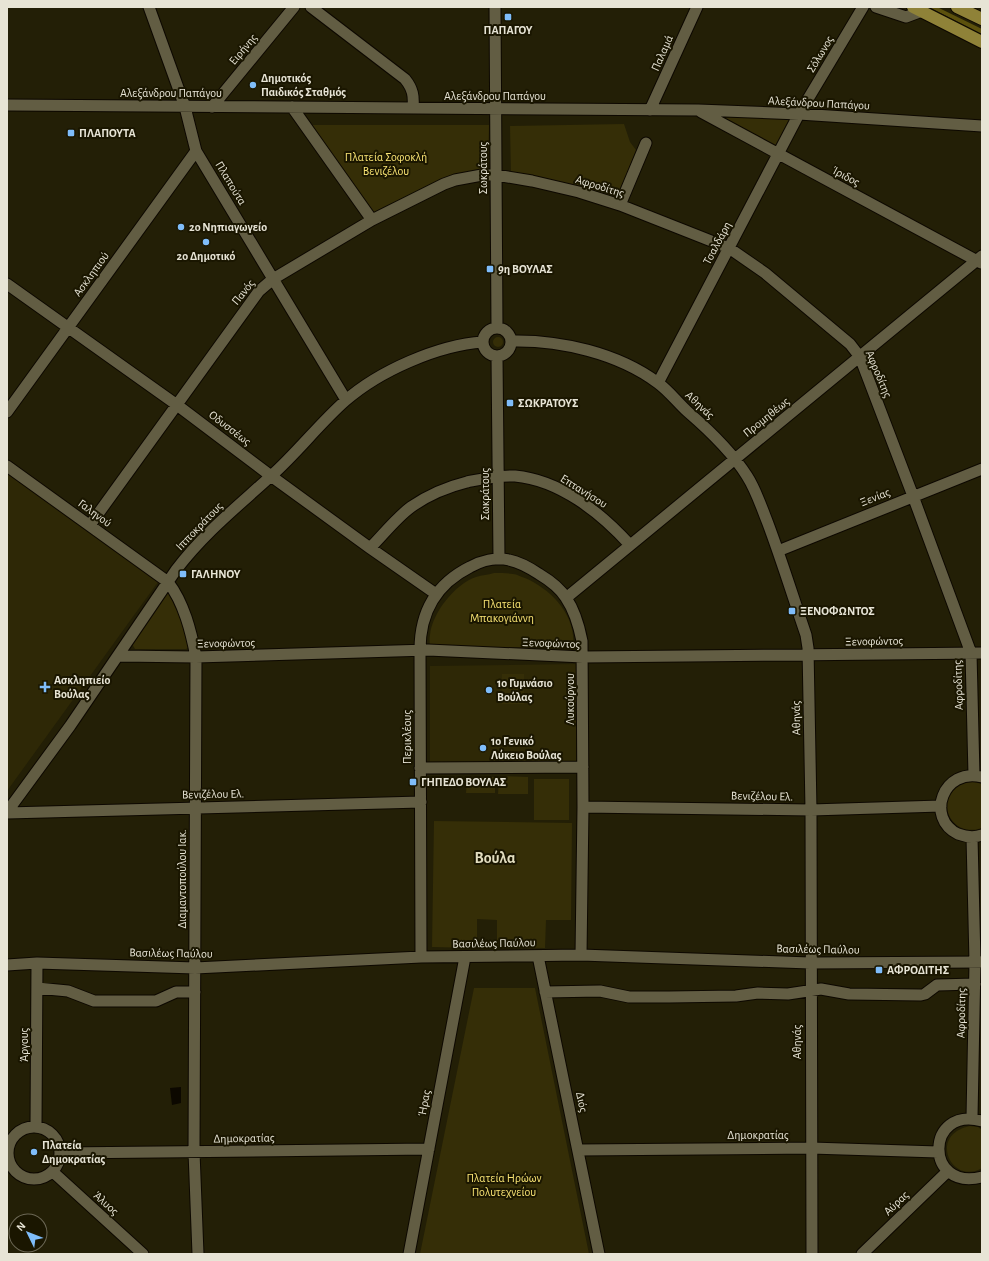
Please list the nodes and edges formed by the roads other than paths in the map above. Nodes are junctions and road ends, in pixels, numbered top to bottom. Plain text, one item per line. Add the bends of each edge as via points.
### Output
1 (149, 7) edge
2 (294, 7) edge
3 (311, 7) edge
4 (495, 7) edge
5 (697, 7) edge
6 (863, 7) edge
7 (876, 7) edge
8 (957, 7) edge
9 (917, 9) edge
10 (982, 19) edge
11 (982, 42) edge
12 (7, 105) edge
13 (186, 107) junction
14 (212, 107) junction
15 (292, 107) junction
16 (413, 108) junction
17 (496, 109) junction
18 (650, 110) junction
19 (698, 110) junction
20 (799, 114) junction
21 (982, 126) edge
22 (646, 142) dead end
23 (196, 151) junction
24 (778, 154) junction
25 (496, 175) junction
26 (620, 205) junction
27 (372, 220) junction
28 (729, 248) junction
29 (980, 260) edge
30 (273, 279) junction
31 (7, 284) edge
32 (68, 327) junction
33 (497, 328) junction
34 (512, 341) junction
35 (483, 342) junction
36 (497, 357) junction
37 (860, 357) junction
38 (658, 383) junction
39 (7, 393) edge
40 (16, 400) junction
41 (346, 400) junction
42 (177, 405) junction
43 (7, 412) edge
44 (735, 459) junction
45 (7, 466) edge
46 (982, 469) edge
47 (271, 476) junction
48 (498, 477) junction
49 (913, 496) junction
50 (90, 525) junction
51 (630, 545) junction
52 (370, 548) junction
53 (778, 551) junction
54 (499, 559) junction
55 (168, 582) junction
56 (436, 594) junction
57 (566, 598) junction
58 (420, 650) junction
59 (976, 653) edge
60 (808, 654) junction
61 (119, 656) junction
62 (196, 656) junction
63 (583, 657) junction
64 (583, 767) junction
65 (420, 768) junction
66 (978, 776) edge
67 (421, 802) junction
68 (941, 806) junction
69 (583, 807) junction
70 (194, 808) junction
71 (811, 810) junction
72 (7, 812) edge
73 (977, 836) edge
74 (581, 955) junction
75 (538, 956) junction
76 (421, 957) junction
77 (465, 957) junction
78 (978, 962) edge
79 (37, 963) junction
80 (810, 963) junction
81 (7, 965) edge
82 (195, 968) junction
83 (974, 984) junction
84 (37, 988) junction
85 (810, 990) junction
86 (195, 992) junction
87 (545, 992) junction
88 (977, 1119) edge
89 (36, 1127) junction
90 (11, 1131) edge
91 (811, 1148) junction
92 (429, 1149) junction
93 (578, 1150) junction
94 (194, 1152) junction
95 (938, 1152) junction
96 (8, 1153) edge
97 (61, 1154) junction
98 (948, 1171) junction
99 (53, 1172) junction
100 (982, 1177) edge
101 (143, 1254) edge
102 (198, 1254) edge
103 (409, 1254) edge
104 (599, 1254) edge
105 (812, 1254) edge
106 (862, 1254) edge

1 - 13 street, Πλαπούτα
2 - 14 street, Ειρήνης
3 - 16 street via 405,79 414,95
4 - 17 street, Σωκράτους
5 - 18 street, Παλαμά
6 - 20 street, Σόλωνος
7 - 9 street via 906,17
8 - 10 main road
9 - 11 main road
12 - 13 street, Αλεξάνδρου Παπάγου
13 - 14 street, Αλεξάνδρου Παπάγου
13 - 23 street, Πλαπούτα
14 - 15 street, Αλεξάνδρου Παπάγου
15 - 16 street, Αλεξάνδρου Παπάγου
15 - 27 street
16 - 17 street, Αλεξάνδρου Παπάγου
17 - 18 street, Αλεξάνδρου Παπάγου
17 - 25 street, Σωκράτους
18 - 19 street, Αλεξάνδρου Παπάγου
19 - 20 street, Αλεξάνδρου Παπάγου
19 - 24 street, Ίριδος
20 - 21 street, Αλεξάνδρου Παπάγου
20 - 24 street, Τσαλδάρη
22 - 26 street
23 - 30 street, Πλαπούτα
23 - 32 street, Ασκληπιού
24 - 28 street, Τσαλδάρη
24 - 29 street, Ίριδος
25 - 26 street, Αφροδίτης via 579,192
25 - 27 street, Πανός via 469,177 444,184
25 - 33 street, Σωκράτους
26 - 28 street, Αφροδίτης
27 - 30 street, Πανός
28 - 37 street, Αφροδίτης via 765,273 850,344
28 - 38 street, Τσαλδάρη
29 - 37 street, Προμηθέως
30 - 41 street, Πλαπούτα
30 - 42 street, Πανός via 259,290
31 - 32 street, Οδυσσέως
32 - 40 street, Ασκληπιού
32 - 42 street, Οδυσσέως
33 - 34 street via 507,332
33 - 35 street via 486,334
34 - 36 street via 508,352
34 - 38 street, Αθηνάς via 562,344 582,349 618,361
35 - 36 street via 486,351
35 - 41 street, Ιπποκράτους via 462,345 408,362
36 - 48 street, Σωκράτους
37 - 44 street, Προμηθέως
37 - 49 street, Αφροδίτης
38 - 44 street, Αθηνάς
39 - 40 street
40 - 43 street, Ασκληπιού
41 - 47 street, Ιπποκράτους
42 - 47 street, Οδυσσέως
42 - 50 street, Πανός
44 - 51 street, Προμηθέως
44 - 53 street, Αθηνάς via 756,493
45 - 50 street, Γαληνού
46 - 49 street, Ξενίας
47 - 52 street, Οδυσσέως
47 - 55 street, Ιπποκράτους via 208,532 190,551
48 - 51 street, Επτανήσου via 532,479 557,488 601,516
48 - 52 street, Επτανήσου via 474,480 436,492 410,507
48 - 54 street, Σωκράτους
49 - 53 street, Ξενίας
49 - 59 street, Αφροδίτης
50 - 55 street, Γαληνού
51 - 57 street, Προμηθέως
52 - 56 street, Οδυσσέως
53 - 60 street, Αθηνάς via 806,635
54 - 56 street, Περικλέους via 482,562 460,572
54 - 57 street, Λυκούργου via 534,571 550,581
55 - 61 street, Ιπποκράτους
55 - 62 street, Διαμαντοπούλου Ιακ. via 175,591 192,633
56 - 58 street, Περικλέους via 425,616
57 - 63 street, Λυκούργου via 579,627
58 - 62 street, Ξενοφώντος
58 - 63 street, Ξενοφώντος
58 - 65 street, Περικλέους
59 - 60 street, Ξενοφώντος
59 - 66 street, Αφροδίτης
60 - 63 street, Ξενοφώντος
60 - 71 street, Αθηνάς
61 - 62 street, Ξενοφώντος
61 - 72 street, Ιπποκράτους
62 - 70 street, Διαμαντοπούλου Ιακ.
63 - 64 street, Λυκούργου
64 - 65 street
64 - 69 street, Λυκούργου
65 - 67 street, Περικλέους
66 - 68 street via 962,777 953,781 946,788
67 - 70 street, Βενιζέλου Ελ.
67 - 76 street, Περικλέους
68 - 71 street, Βενιζέλου Ελ.
68 - 73 street via 943,818 954,832 963,836
69 - 71 street, Βενιζέλου Ελ.
69 - 74 street, Λυκούργου
70 - 72 street, Βενιζέλου Ελ.
70 - 82 street, Διαμαντοπούλου Ιακ.
71 - 80 street, Αθηνάς
73 - 78 street, Αφροδίτης
74 - 75 street, Βασιλέως Παύλου
74 - 80 street, Βασιλέως Παύλου
75 - 77 street, Βασιλέως Παύλου
75 - 87 street, Διός
76 - 77 street, Βασιλέως Παύλου
76 - 82 street, Βασιλέως Παύλου
77 - 92 street, Ήρας
78 - 80 street, Βασιλέως Παύλου
78 - 83 street, Αφροδίτης
79 - 81 street, Βασιλέως Παύλου
79 - 82 street, Βασιλέως Παύλου
79 - 84 street, Άργους
80 - 85 street, Αθηνάς
82 - 86 street, Διαμαντοπούλου Ιακ.
83 - 85 street via 937,984 921,995 849,994 830,990
83 - 88 street, Αφροδίτης
84 - 86 street via 68,991 94,1000 156,1001 176,992
84 - 89 street, Άργους
85 - 87 street via 788,994 669,997 629,997 600,990
85 - 91 street, Αθηνάς
86 - 94 street, Διαμαντοπούλου Ιακ.
87 - 93 street, Διός
88 - 95 street via 966,1118 950,1125 939,1141
89 - 90 street
89 - 97 street via 44,1128 56,1138
90 - 96 street
91 - 93 street, Δημοκρατίας
91 - 95 street, Δημοκρατίας
91 - 105 street, Αθηνάς
92 - 94 street, Δημοκρατίας
92 - 103 street, Ήρας
93 - 104 street, Διός
94 - 97 street, Δημοκρατίας
94 - 102 street, Διαμαντοπούλου Ιακ.
95 - 98 street
96 - 99 street via 14,1169 24,1177 37,1179
97 - 99 street
98 - 100 street via 964,1180
98 - 106 street, Αύρας
99 - 101 street, Άλυος

